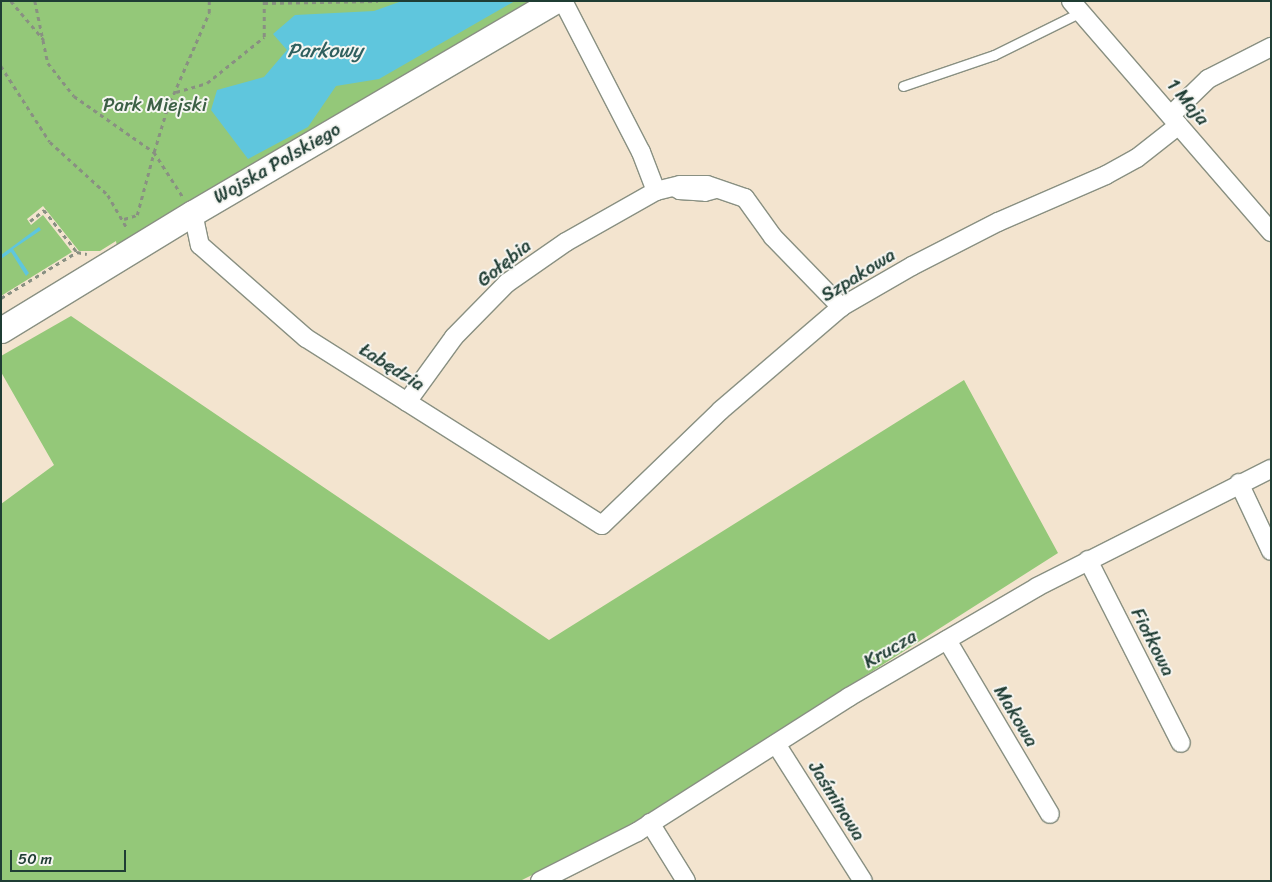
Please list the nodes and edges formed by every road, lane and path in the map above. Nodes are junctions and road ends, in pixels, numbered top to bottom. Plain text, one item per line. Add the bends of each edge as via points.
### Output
1 (11, 1) edge
2 (35, 1) edge
3 (209, 1) edge
4 (378, 1) edge
5 (555, 1) edge
6 (563, 1) edge
7 (264, 2) edge
8 (340, 2) edge
9 (1076, 7) edge
10 (44, 41) junction
11 (1271, 47) edge
12 (1, 66) edge
13 (1, 74) edge
14 (7, 75) junction
15 (903, 86) dead end
16 (176, 92) junction
17 (1175, 120) junction
18 (154, 152) junction
19 (662, 190) junction
20 (193, 213) junction
21 (124, 219) junction
22 (30, 222) dead end
23 (1271, 232) edge
24 (136, 247) junction
25 (77, 252) junction
26 (91, 253) dead end
27 (1, 298) edge
28 (842, 307) junction
29 (1, 330) edge
30 (407, 402) junction
31 (1271, 469) edge
32 (1239, 483) junction
33 (602, 525) joint
34 (1271, 551) edge
35 (1088, 560) junction
36 (947, 640) junction
37 (1181, 743) dead end
38 (776, 744) junction
39 (1050, 814) dead end
40 (650, 823) junction
41 (540, 881) edge
42 (686, 881) edge
43 (863, 881) edge

1 - 10 path
2 - 10 path
3 - 16 path via 209,13
4 - 8 path
5 - 20 street, Wojska Polskiego
6 - 19 street
7 - 8 path
7 - 16 path via 264,37 207,83
9 - 15 lane via 994,55
9 - 17 street, 1 Maja
10 - 18 path via 48,63 74,96
11 - 17 street, Szpakowa via 1208,78
12 - 14 path
13 - 14 path
14 - 21 path via 50,142 108,195
16 - 18 path
17 - 23 street, 1 Maja
17 - 28 street, Szpakowa via 1137,158 998,222 912,266
18 - 20 path
18 - 21 path via 137,216
19 - 28 street via 680,185 707,185 745,198 773,237
19 - 30 street, Gołębia via 566,242 507,283 454,337
20 - 24 street, Wojska Polskiego
20 - 30 street, Łabędzia via 200,245 238,281 306,338
21 - 24 path
22 - 25 path via 44,210
24 - 29 street, Wojska Polskiego
25 - 26 path
25 - 27 path
28 - 33 street, Szpakowa via 721,410
30 - 33 street, Łabędzia
31 - 32 street, Krucza
32 - 34 street
32 - 35 street, Krucza
35 - 36 street, Krucza
35 - 37 street, Fiołkowa
36 - 38 street, Krucza
36 - 39 street, Makowa
38 - 40 street, Krucza
38 - 43 street, Jaśminowa
40 - 41 street, Krucza
40 - 42 street

